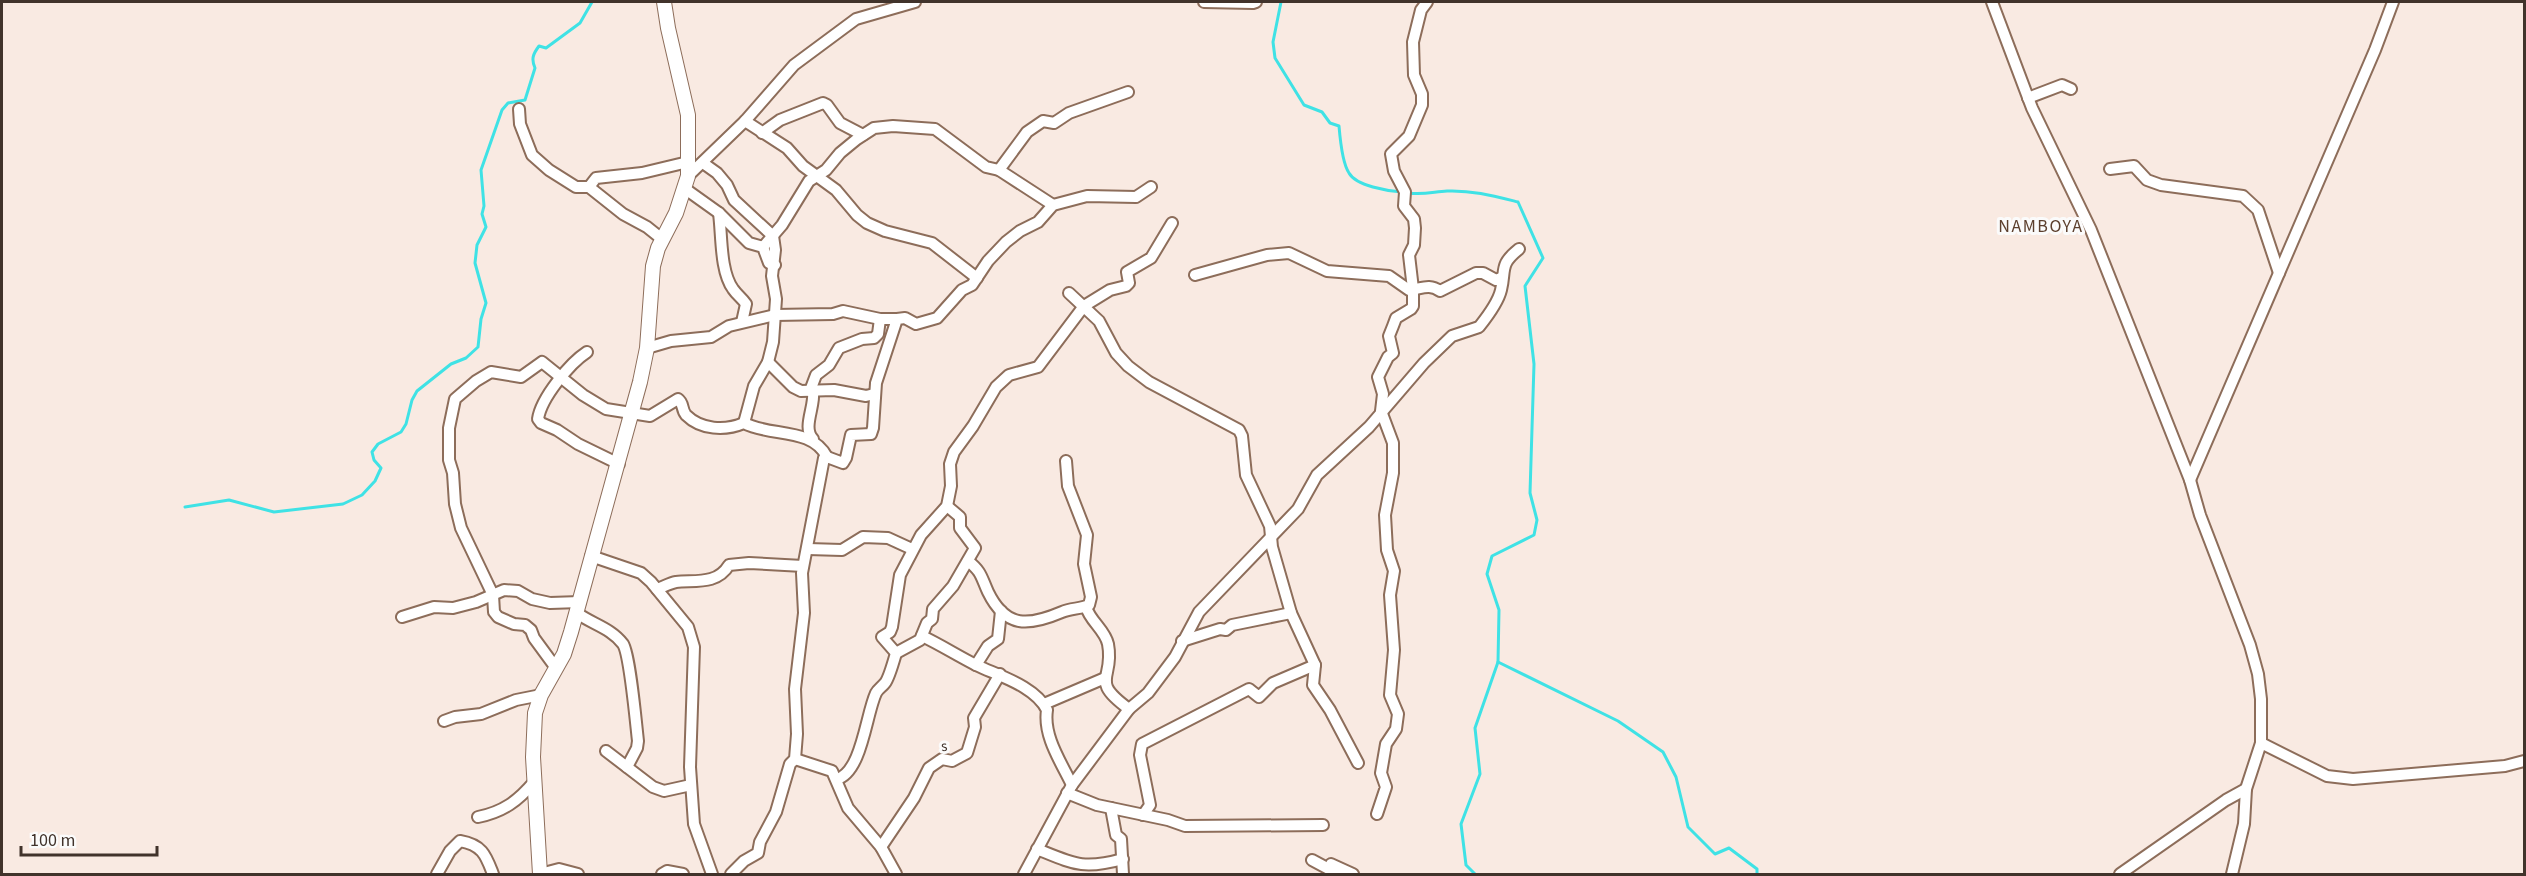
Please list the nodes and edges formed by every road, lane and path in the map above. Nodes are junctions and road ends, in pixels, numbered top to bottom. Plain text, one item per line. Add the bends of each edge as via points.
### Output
1 (664, 2) edge
2 (915, 2) edge
3 (1204, 2) edge
4 (1256, 2) edge
5 (1427, 2) edge
6 (1992, 2) edge
7 (2393, 2) edge
8 (2071, 89) dead end
9 (1128, 92) dead end
10 (2028, 98) junction
11 (519, 109) dead end
12 (745, 121) junction
13 (762, 133) junction
14 (863, 135) junction
15 (703, 163) junction
16 (2110, 169) dead end
17 (999, 170) junction
18 (687, 175) junction
19 (814, 176) junction
20 (589, 187) junction
21 (1151, 188) dead end
22 (1053, 205) junction
23 (718, 213) junction
24 (1172, 223) dead end
25 (773, 236) junction
26 (662, 239) junction
27 (763, 247) junction
28 (1519, 249) dead end
29 (775, 265) junction
30 (2279, 273) junction
31 (1195, 275) dead end
32 (977, 278) junction
33 (1501, 278) junction
34 (1413, 290) junction
35 (1069, 293) dead end
36 (1084, 306) junction
37 (775, 315) junction
38 (880, 319) junction
39 (897, 319) junction
40 (742, 322) junction
41 (647, 348) junction
42 (587, 352) dead end
43 (768, 362) junction
44 (562, 377) junction
45 (812, 392) junction
46 (874, 394) junction
47 (1381, 411) junction
48 (632, 414) junction
49 (744, 423) junction
50 (813, 440) junction
51 (827, 457) junction
52 (1066, 461) dead end
53 (619, 464) junction
54 (2190, 480) junction
55 (946, 506) junction
56 (1271, 536) junction
57 (808, 549) junction
58 (912, 549) junction
59 (591, 556) junction
60 (968, 561) junction
61 (803, 566) junction
62 (657, 589) junction
63 (493, 595) junction
64 (1086, 607) junction
65 (579, 608) junction
66 (1001, 610) junction
67 (1291, 613) junction
68 (402, 617) dead end
69 (922, 636) junction
70 (1182, 641) junction
71 (896, 653) junction
72 (976, 665) junction
73 (1315, 665) junction
74 (556, 669) junction
75 (1000, 674) junction
76 (1105, 678) junction
77 (541, 695) junction
78 (1044, 704) junction
79 (1129, 709) junction
80 (444, 721) dead end
81 (2261, 743) junction
82 (606, 751) dead end
83 (795, 759) junction
84 (2524, 761) edge
85 (1358, 763) dead end
86 (627, 767) junction
87 (837, 779) junction
88 (534, 782) junction
89 (691, 785) junction
90 (1069, 789) junction
91 (2246, 789) junction
92 (1111, 808) junction
93 (1377, 814) dead end
94 (1143, 815) junction
95 (478, 817) dead end
96 (1323, 825) dead end
97 (881, 847) junction
98 (1037, 849) junction
99 (1123, 859) junction
100 (1312, 860) dead end
101 (1331, 864) dead end
102 (437, 874) edge
103 (493, 874) edge
104 (540, 874) edge
105 (578, 874) edge
106 (662, 874) edge
107 (683, 874) edge
108 (712, 874) edge
109 (731, 874) edge
110 (896, 874) edge
111 (1024, 874) edge
112 (1123, 874) edge
113 (1338, 874) edge
114 (1353, 874) edge
115 (2120, 874) edge
116 (2232, 874) edge

1 - 18 street via 688,115
2 - 12 street via 856,19 794,65
3 - 4 street
5 - 34 street via 1421,10 1413,42 1414,75 1422,105 1409,136 1391,154 1405,192 1404,206 1414,219 1415,238 1408,255
6 - 10 street
7 - 30 street
8 - 10 street via 2062,85
9 - 17 street via 1069,113 1054,123 1043,121 1027,132
10 - 54 street via 2091,230
11 - 20 street via 522,132 532,154 576,187
12 - 13 street
12 - 15 street
13 - 14 street via 780,120 823,103 840,123
13 - 19 street via 787,148
14 - 17 street via 873,128 893,126 935,129 986,167
14 - 19 street via 826,170
15 - 18 street
15 - 25 street via 717,173 734,200
16 - 30 street via 2134,166 2147,180 2161,185 2243,196 2258,210
17 - 22 street
18 - 20 street via 642,173 596,178
18 - 23 street
18 - 26 street via 676,213
19 - 25 street
19 - 32 street via 836,190 867,223 932,243
20 - 26 street
21 - 22 street via 1136,197 1087,196
22 - 32 street via 1038,222 1006,242
23 - 27 street via 749,243
23 - 40 street via 723,264 732,288 746,304
24 - 36 street via 1150,258 1127,272 1130,283
25 - 27 street
25 - 29 street
26 - 41 street via 653,266
27 - 29 street via 769,262
28 - 33 street via 1507,258
29 - 37 street
30 - 54 street
31 - 34 street via 1267,255 1289,253 1326,271 1389,276
32 - 39 street via 934,320 916,324 905,318
33 - 34 street via 1476,273 1440,291 1428,286
33 - 47 street via 1502,290 1479,327 1452,336
34 - 47 street via 1411,309 1396,318 1389,336 1393,353 1378,377 1383,394
35 - 36 street
36 - 55 street via 1038,367 1009,375 996,387 954,452
36 - 56 street via 1099,321 1116,353 1128,366 1149,382 1239,430 1246,475
37 - 38 street via 843,311
37 - 40 street
37 - 43 street
38 - 39 street
38 - 45 street via 874,338 839,348 816,375
39 - 46 street
40 - 41 street via 711,337
41 - 48 street
42 - 44 street
43 - 45 street via 793,387
43 - 49 street via 754,386
44 - 48 street via 606,409
44 - 53 street via 546,397 538,419
44 - 63 street via 542,362 521,377 491,372 455,399 452,408 448,450 455,504 461,528
45 - 46 street
45 - 50 street via 814,402 808,430
46 - 51 street via 871,434 851,435 843,463
47 - 56 street via 1370,427 1317,475 1298,509
47 - 93 street via 1393,443 1393,473 1385,515 1387,550 1394,570 1390,595 1394,657 1390,695 1398,714 1396,729 1386,744 1381,773 1386,787
48 - 49 street via 650,416 678,399 687,415 705,428
48 - 53 street
49 - 50 street
50 - 51 street
51 - 57 street via 818,480
52 - 64 street via 1068,486 1087,535 1084,564 1091,602
53 - 59 street
54 - 81 street via 2199,515 2258,674
55 - 58 street
55 - 60 street via 960,518 960,528 975,545
56 - 67 street
56 - 70 street via 1199,612
57 - 58 street via 842,550 863,537 888,538
57 - 61 street
58 - 71 street via 900,575 892,627 882,637
59 - 62 street via 641,573
59 - 65 street
60 - 66 street via 979,569
60 - 69 street via 933,609
61 - 62 street via 729,565 719,576 692,583 675,582
61 - 83 street
62 - 89 street via 688,627 694,648
63 - 65 street via 519,591 532,598
63 - 68 street via 465,605 434,607
63 - 74 street via 498,617 531,630
64 - 66 street via 1024,623 1008,618
64 - 76 street via 1108,645
65 - 74 street
65 - 86 street via 624,645 638,741
66 - 72 street via 998,639 988,646
67 - 70 street via 1232,625
67 - 73 street
69 - 71 street
69 - 72 street
70 - 79 street via 1148,693
71 - 87 street via 885,683 876,692 861,748 849,772
72 - 75 street
73 - 85 street via 1313,685
73 - 94 street via 1274,683 1259,697 1249,689 1142,744 1140,755 1150,805
74 - 77 street
75 - 78 street
75 - 97 street, s via 974,718 967,753 952,761 936,761 929,768
76 - 78 street
76 - 79 street via 1109,693
77 - 80 street
77 - 88 street via 535,713
78 - 90 street via 1049,735
79 - 90 street
81 - 84 street via 2327,776 2353,778 2505,766
81 - 91 street
82 - 86 street
83 - 87 street via 832,771
83 - 109 street via 758,853
86 - 89 street via 664,791
87 - 97 street via 848,808
88 - 95 street via 520,800
88 - 104 street
89 - 108 street via 694,824
90 - 92 street
90 - 98 street
91 - 115 street
91 - 116 street via 2244,824
92 - 94 street
92 - 99 street
94 - 96 street via 1185,826
97 - 110 street
98 - 99 street via 1083,866
98 - 111 street
99 - 112 street
100 - 113 street
101 - 114 street
102 - 103 street via 460,841 482,851
104 - 105 street via 559,869
106 - 107 street

